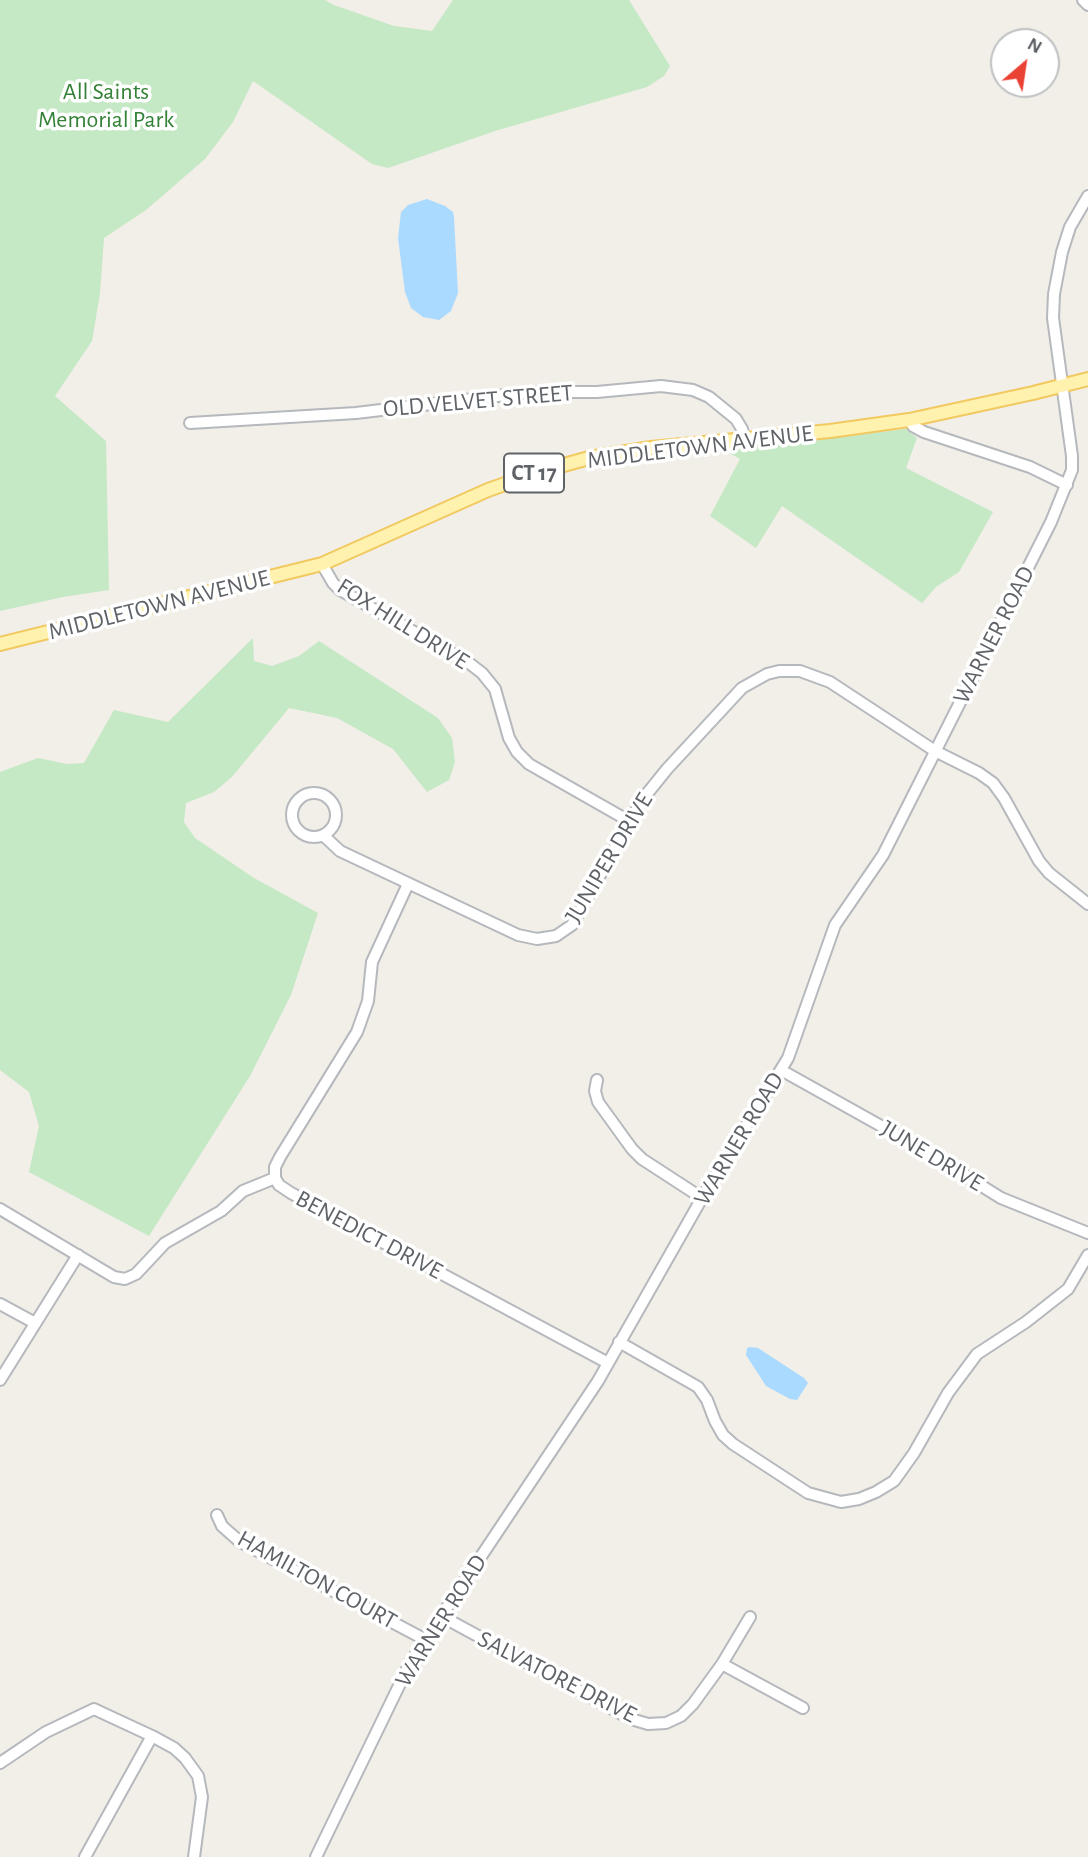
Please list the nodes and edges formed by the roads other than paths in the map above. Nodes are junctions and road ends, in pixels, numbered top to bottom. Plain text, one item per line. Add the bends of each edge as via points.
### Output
1 (1083, 0) edge
2 (1088, 5) edge
3 (1088, 196) edge
4 (1088, 379) edge
5 (1062, 386) junction
6 (909, 420) junction
7 (190, 423) dead end
8 (744, 439) junction
9 (1067, 485) junction
10 (323, 564) junction
11 (0, 644) edge
12 (935, 751) junction
13 (629, 821) junction
14 (324, 836) junction
15 (408, 884) junction
16 (1088, 904) edge
17 (781, 1070) junction
18 (597, 1080) dead end
19 (275, 1178) junction
20 (702, 1199) junction
21 (0, 1209) edge
22 (1088, 1233) edge
23 (78, 1255) junction
24 (1088, 1255) edge
25 (0, 1304) edge
26 (36, 1323) junction
27 (619, 1342) junction
28 (608, 1363) junction
29 (0, 1380) edge
30 (217, 1515) dead end
31 (440, 1616) junction
32 (750, 1617) dead end
33 (424, 1639) junction
34 (722, 1664) junction
35 (803, 1708) dead end
36 (152, 1736) junction
37 (0, 1763) edge
38 (85, 1857) edge
39 (194, 1857) edge
40 (316, 1857) edge

1 - 2 street
3 - 5 street, WARNER ROAD via 1070,227 1054,294
4 - 5 main road, MIDDLETOWN AVENUE / CT 17
5 - 6 main road, MIDDLETOWN AVENUE / CT 17
5 - 9 street, WARNER ROAD via 1072,456
6 - 8 main road, MIDDLETOWN AVENUE / CT 17
6 - 9 street via 918,429 1030,467
7 - 8 street, OLD VELVET STREET via 356,413 531,392 661,386 709,397 736,419
8 - 10 main road, MIDDLETOWN AVENUE / CT 17 via 626,452 542,471 488,490
9 - 12 street, WARNER ROAD
10 - 11 main road, MIDDLETOWN AVENUE / CT 17
10 - 13 street, FOX HILL DRIVE via 340,590 482,673 495,689 513,745 529,764
12 - 13 street, JUNIPER DRIVE via 820,677 779,671 757,679 735,696 654,784
12 - 16 street, JUNIPER DRIVE via 993,783 1049,873
12 - 17 street, WARNER ROAD via 883,855 835,925
13 - 15 street, JUNIPER DRIVE via 572,925 549,938 518,935
14 - 14 street, JUNIPER DRIVE via 305,835 295,827 296,801 307,794 326,797 334,809 332,829
14 - 15 street, JUNIPER DRIVE via 340,851
15 - 19 street, BENEDICT DRIVE via 372,962 360,1024 280,1157
17 - 20 street, WARNER ROAD
17 - 22 street, JUNE DRIVE via 1002,1198
18 - 20 street via 598,1102 632,1149
19 - 23 street via 243,1191 221,1211 165,1243 132,1277 114,1277
19 - 28 street, BENEDICT DRIVE via 291,1193
20 - 27 street, WARNER ROAD
21 - 23 street
23 - 26 street
24 - 27 street via 1069,1289 977,1354 947,1393 894,1481 859,1499 841,1502 816,1496 767,1467 723,1435 698,1387
25 - 26 street
26 - 29 street
27 - 28 street, WARNER ROAD
28 - 31 street, WARNER ROAD
30 - 33 street, HAMILTON COURT via 239,1541
31 - 33 street, WARNER ROAD
31 - 34 street, SALVATORE DRIVE via 631,1719 649,1724 681,1716
32 - 34 street, SALVATORE DRIVE
33 - 40 street, WARNER ROAD
34 - 35 street
36 - 37 street via 94,1709 46,1732
36 - 38 street
36 - 39 street via 174,1748 198,1776 202,1797

